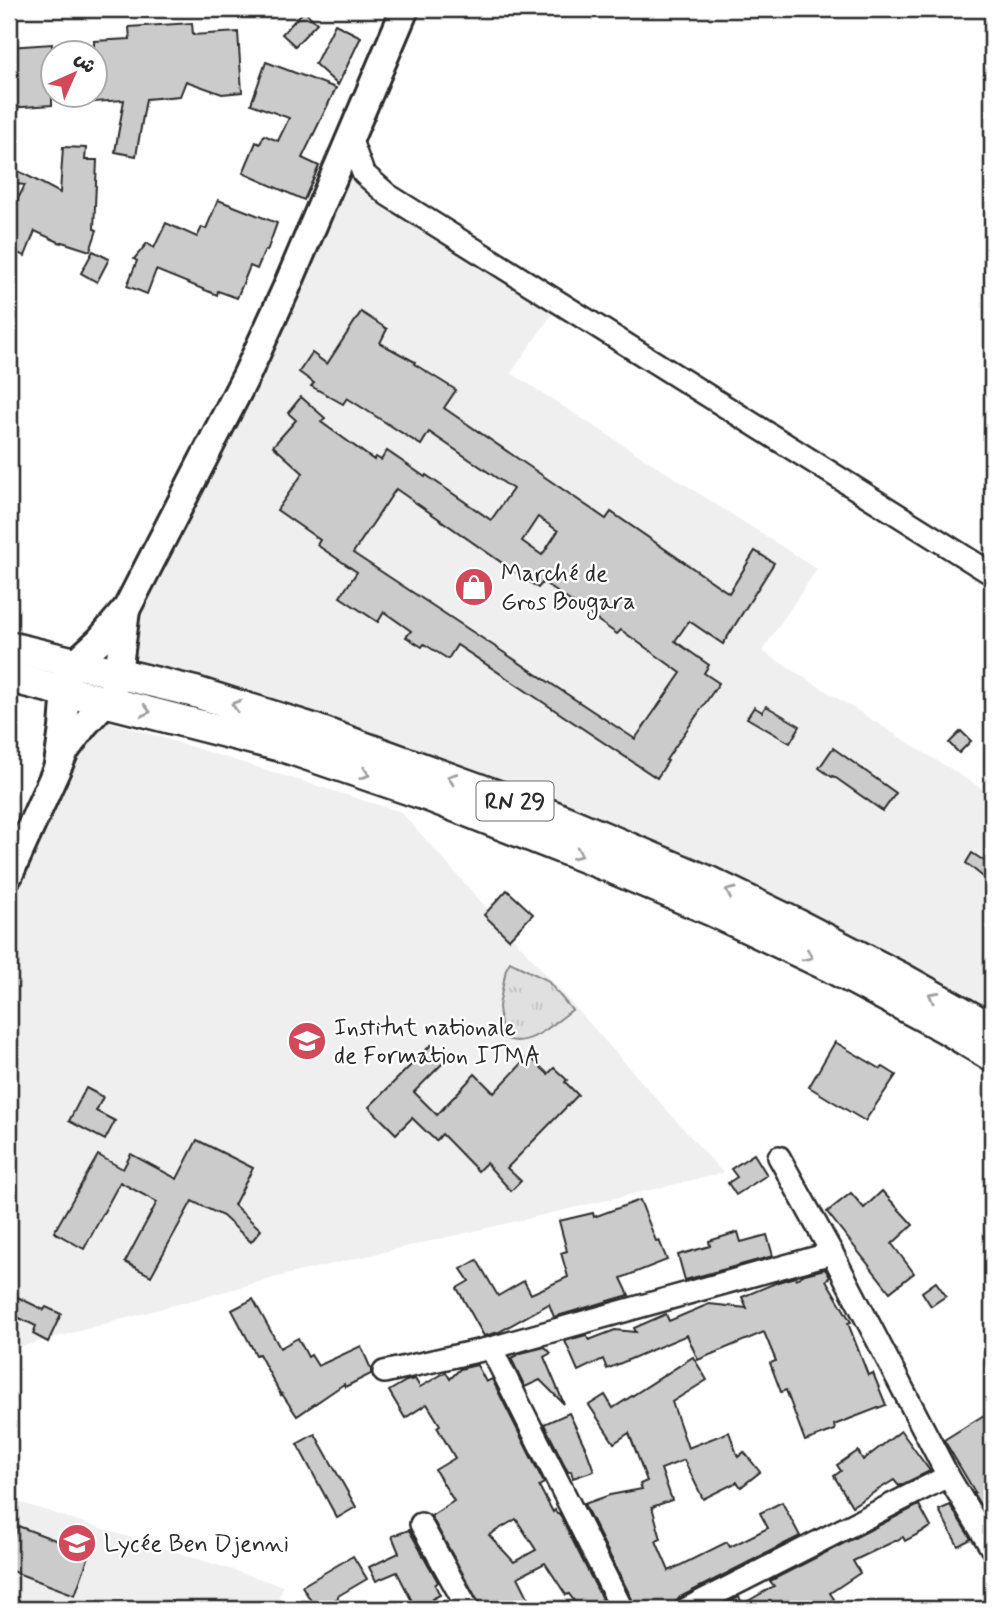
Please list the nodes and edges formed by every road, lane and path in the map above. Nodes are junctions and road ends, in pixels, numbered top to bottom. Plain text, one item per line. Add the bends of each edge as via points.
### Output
1 (406, 9) edge
2 (350, 138) junction
3 (992, 574) edge
4 (127, 608) junction
5 (9, 647) edge
6 (75, 663) junction
7 (9, 677) edge
8 (112, 688) junction
9 (65, 691) junction
10 (58, 765) junction
11 (9, 875) edge
12 (992, 1029) edge
13 (992, 1056) edge
14 (779, 1157) dead end
15 (832, 1253) junction
16 (491, 1348) junction
17 (384, 1372) dead end
18 (948, 1476) junction
19 (421, 1524) dead end
20 (992, 1549) edge
21 (468, 1609) edge
22 (621, 1609) edge
23 (686, 1609) edge

1 - 2 main road
2 - 3 street via 363,173 388,195
2 - 4 main road via 247,373
4 - 6 main road
4 - 8 main road
5 - 6 highway, RN 29
6 - 8 highway, RN 29
6 - 9 main road
7 - 9 highway, RN 29
8 - 9 highway, RN 29
8 - 10 main road
12 -> 8 highway, RN 29 via 800,926 553,816 313,729 195,692
8 -> 13 highway, RN 29 via 429,796 610,867 831,967
9 - 10 main road
10 - 11 main road
14 - 15 street
15 - 16 street
15 - 18 street
16 - 17 street
16 - 22 street
18 - 20 street
18 - 23 street
19 - 21 street

